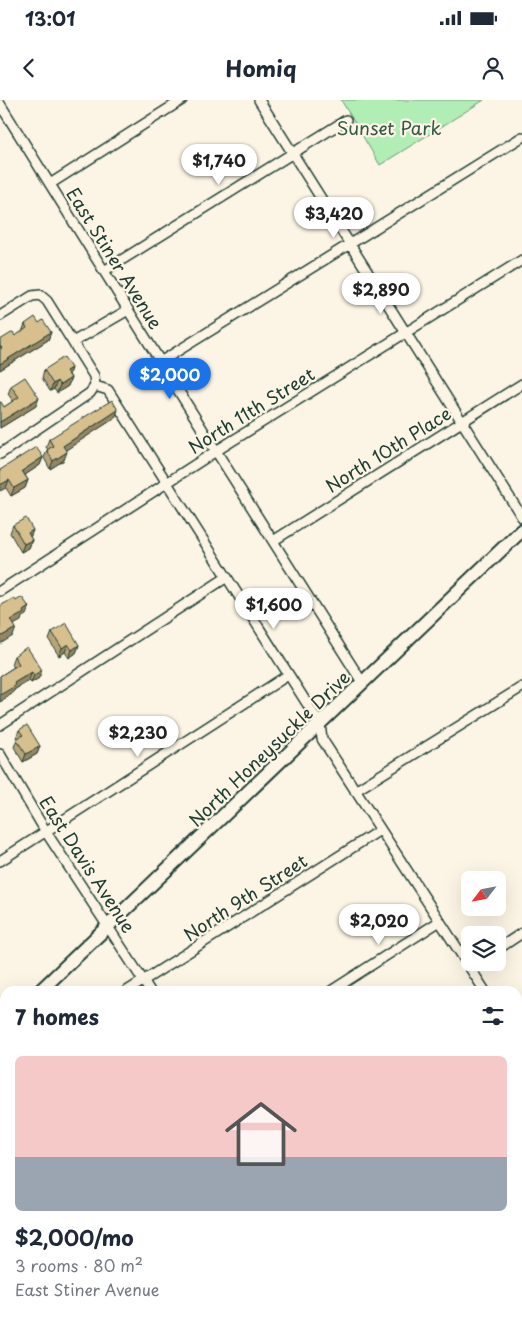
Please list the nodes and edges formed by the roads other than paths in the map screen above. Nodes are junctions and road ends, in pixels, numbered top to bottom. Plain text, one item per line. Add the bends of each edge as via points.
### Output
1 (182, 100) edge
2 (259, 100) edge
3 (0, 104) edge
4 (346, 120) dead end
5 (522, 137) edge
6 (293, 154) junction
7 (50, 184) junction
8 (350, 243) junction
9 (522, 260) edge
10 (104, 271) junction
11 (128, 310) junction
12 (0, 316) edge
13 (406, 332) junction
14 (73, 342) junction
15 (160, 362) junction
16 (522, 384) edge
17 (95, 386) junction
18 (462, 421) junction
19 (216, 451) junction
20 (0, 454) edge
21 (167, 482) junction
22 (522, 517) edge
23 (522, 530) edge
24 (273, 541) junction
25 (227, 577) junction
26 (0, 591) edge
27 (288, 675) junction
28 (362, 682) junction
29 (522, 687) edge
30 (320, 724) junction
31 (0, 725) edge
32 (0, 754) edge
33 (355, 790) junction
34 (380, 830) junction
35 (46, 832) junction
36 (0, 861) edge
37 (440, 921) junction
38 (108, 926) junction
39 (522, 933) edge
40 (506, 944) edge
41 (461, 950) edge
42 (475, 971) edge
43 (144, 981) junction
44 (45, 986) edge
45 (136, 986) edge
46 (147, 986) edge
47 (339, 986) edge
48 (482, 986) edge

1 - 7 street
2 - 6 street
3 - 7 street, East Stiner Avenue
4 - 6 street
5 - 8 street
6 - 8 street
6 - 10 street
7 - 10 street, East Stiner Avenue
8 - 13 street
8 - 15 street
9 - 13 street, North 11th Street
10 - 11 street, East Stiner Avenue
11 - 14 street
11 - 15 street, East Stiner Avenue
12 - 14 street via 32,296 40,295
13 - 18 street
13 - 19 street, North 11th Street
14 - 17 street via 94,376
15 - 19 street, East Stiner Avenue
16 - 18 street, North 10th Place
17 - 20 street via 90,393
17 - 21 street via 108,390
18 - 22 street
18 - 24 street, North 10th Place
19 - 21 street, North 11th Street
19 - 24 street, East Stiner Avenue
21 - 25 street
21 - 26 street, North 11th Street
23 - 28 street, North Honeysuckle Drive
24 - 28 street, East Stiner Avenue
25 - 27 street
25 - 31 street
27 - 30 street
27 - 35 street
28 - 30 street, North Honeysuckle Drive
29 - 33 street
30 - 33 street via 322,739
30 - 38 street, North Honeysuckle Drive
32 - 35 street, East Davis Avenue
33 - 34 street
34 - 37 street
34 - 43 street, North 9th Street
35 - 36 street
35 - 38 street, East Davis Avenue
37 - 41 street
37 - 47 street
38 - 43 street, East Davis Avenue
38 - 44 street, North Honeysuckle Drive
39 - 40 street
42 - 48 street
43 - 45 street, North 9th Street
43 - 46 street, East Davis Avenue

